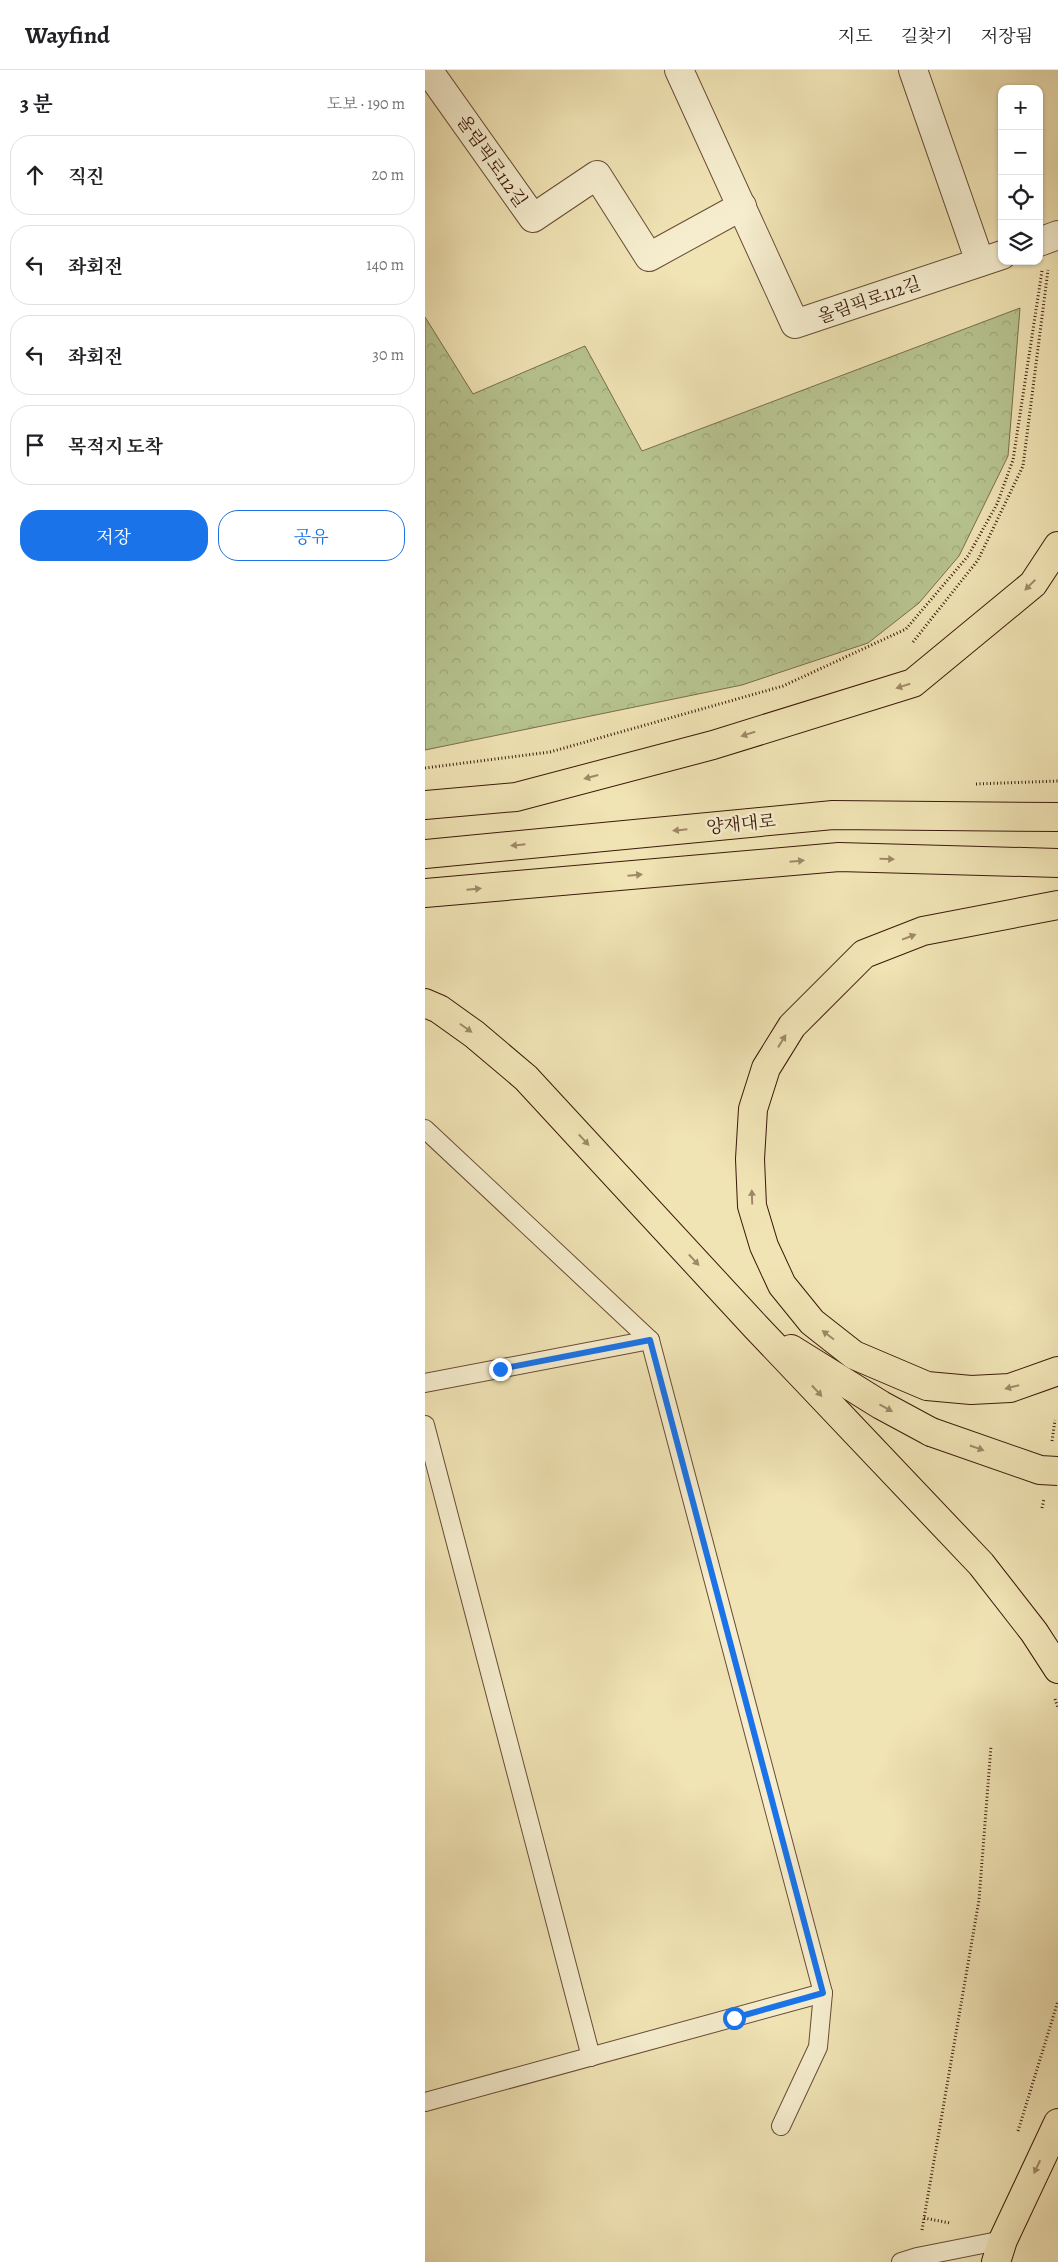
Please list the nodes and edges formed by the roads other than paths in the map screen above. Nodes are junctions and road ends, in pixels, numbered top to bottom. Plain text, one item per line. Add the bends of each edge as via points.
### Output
1 (428, 70) edge
2 (679, 70) edge
3 (913, 70) edge
4 (742, 206) junction
5 (991, 258) edge
6 (1058, 546) edge
7 (425, 806) edge
8 (1058, 817) edge
9 (425, 854) edge
10 (1058, 864) edge
11 (425, 893) edge
12 (1058, 906) edge
13 (425, 1003) edge
14 (425, 1129) edge
15 (756, 1326) junction
16 (650, 1340) junction
17 (1058, 1371) edge
18 (425, 1383) edge
19 (425, 1425) edge
20 (1058, 1471) edge
21 (1058, 1669) edge
22 (823, 1993) junction
23 (591, 2057) junction
24 (425, 2102) edge
25 (1058, 2123) edge
26 (781, 2126) dead end
27 (1000, 2251) edge
28 (909, 2259) edge

1 - 4 street, 올림픽로112길 via 533,218 597,175 649,257
2 - 4 street, 올림픽로112길
3 - 5 street, 올림픽로112길
4 - 5 street, 올림픽로112길 via 795,324
6 -> 7 main road via 1033,584 913,683 713,745 516,797
8 -> 9 main road, 양재대로 via 833,815
11 -> 10 main road via 839,857
17 -> 12 main road via 1010,1388 971,1390 927,1386 855,1355 812,1322 782,1285 764,1246 752,1206 750,1159 753,1109 766,1068 792,1026 864,954 923,931
13 -> 15 main road via 474,1034 526,1078
14 - 16 lane
15 -> 20 main road, bridge via 881,1406 931,1432 1040,1470
15 -> 21 main road via 981,1564 1034,1632
16 - 18 lane
16 - 22 lane
19 - 23 lane
22 - 23 lane
22 - 26 lane via 818,2047
23 - 24 lane
25 -> 27 main road
27 - 28 lane

